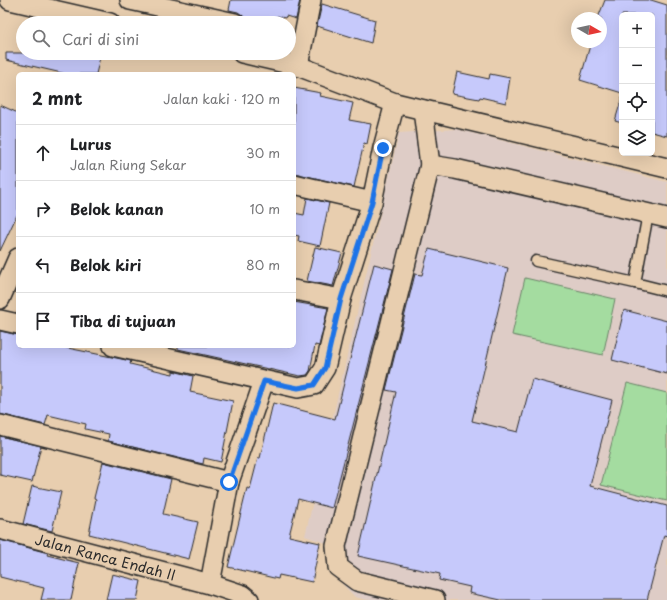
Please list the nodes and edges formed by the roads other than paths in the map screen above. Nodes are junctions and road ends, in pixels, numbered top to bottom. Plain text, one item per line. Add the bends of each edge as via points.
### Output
1 (10, 0) edge
2 (130, 0) edge
3 (311, 0) edge
4 (80, 16) edge
5 (203, 16) edge
6 (296, 36) edge
7 (272, 60) edge
8 (298, 66) junction
9 (395, 103) junction
10 (423, 110) junction
11 (430, 165) junction
12 (667, 168) edge
13 (296, 184) edge
14 (372, 202) junction
15 (648, 214) junction
16 (667, 218) edge
17 (536, 261) dead end
18 (16, 263) edge
19 (635, 283) junction
20 (296, 290) edge
21 (667, 291) edge
22 (0, 299) edge
23 (341, 299) junction
24 (0, 320) edge
25 (16, 324) edge
26 (122, 348) edge
27 (264, 381) junction
28 (0, 425) edge
29 (229, 482) junction
30 (0, 529) edge
31 (210, 584) junction
32 (250, 600) edge
33 (435, 600) edge

1 - 4 street
2 - 5 street
3 - 6 street
6 - 8 street
7 - 8 street
8 - 9 street
9 - 10 street
9 - 14 street
10 - 11 street
10 - 12 street
11 - 15 street via 455,168
11 - 33 street via 336,546 338,567 357,581
13 - 14 street
14 - 23 street
15 - 16 street
15 - 19 lane
17 - 19 lane
18 - 22 street
19 - 21 lane
20 - 23 street
23 - 27 street via 325,368 314,385 298,388
24 - 25 street
26 - 27 street
27 - 29 street
28 - 29 street
29 - 31 street
30 - 31 street, Jalan Ranca Endah II
31 - 32 street, Jalan Ranca Endah II via 243,595

